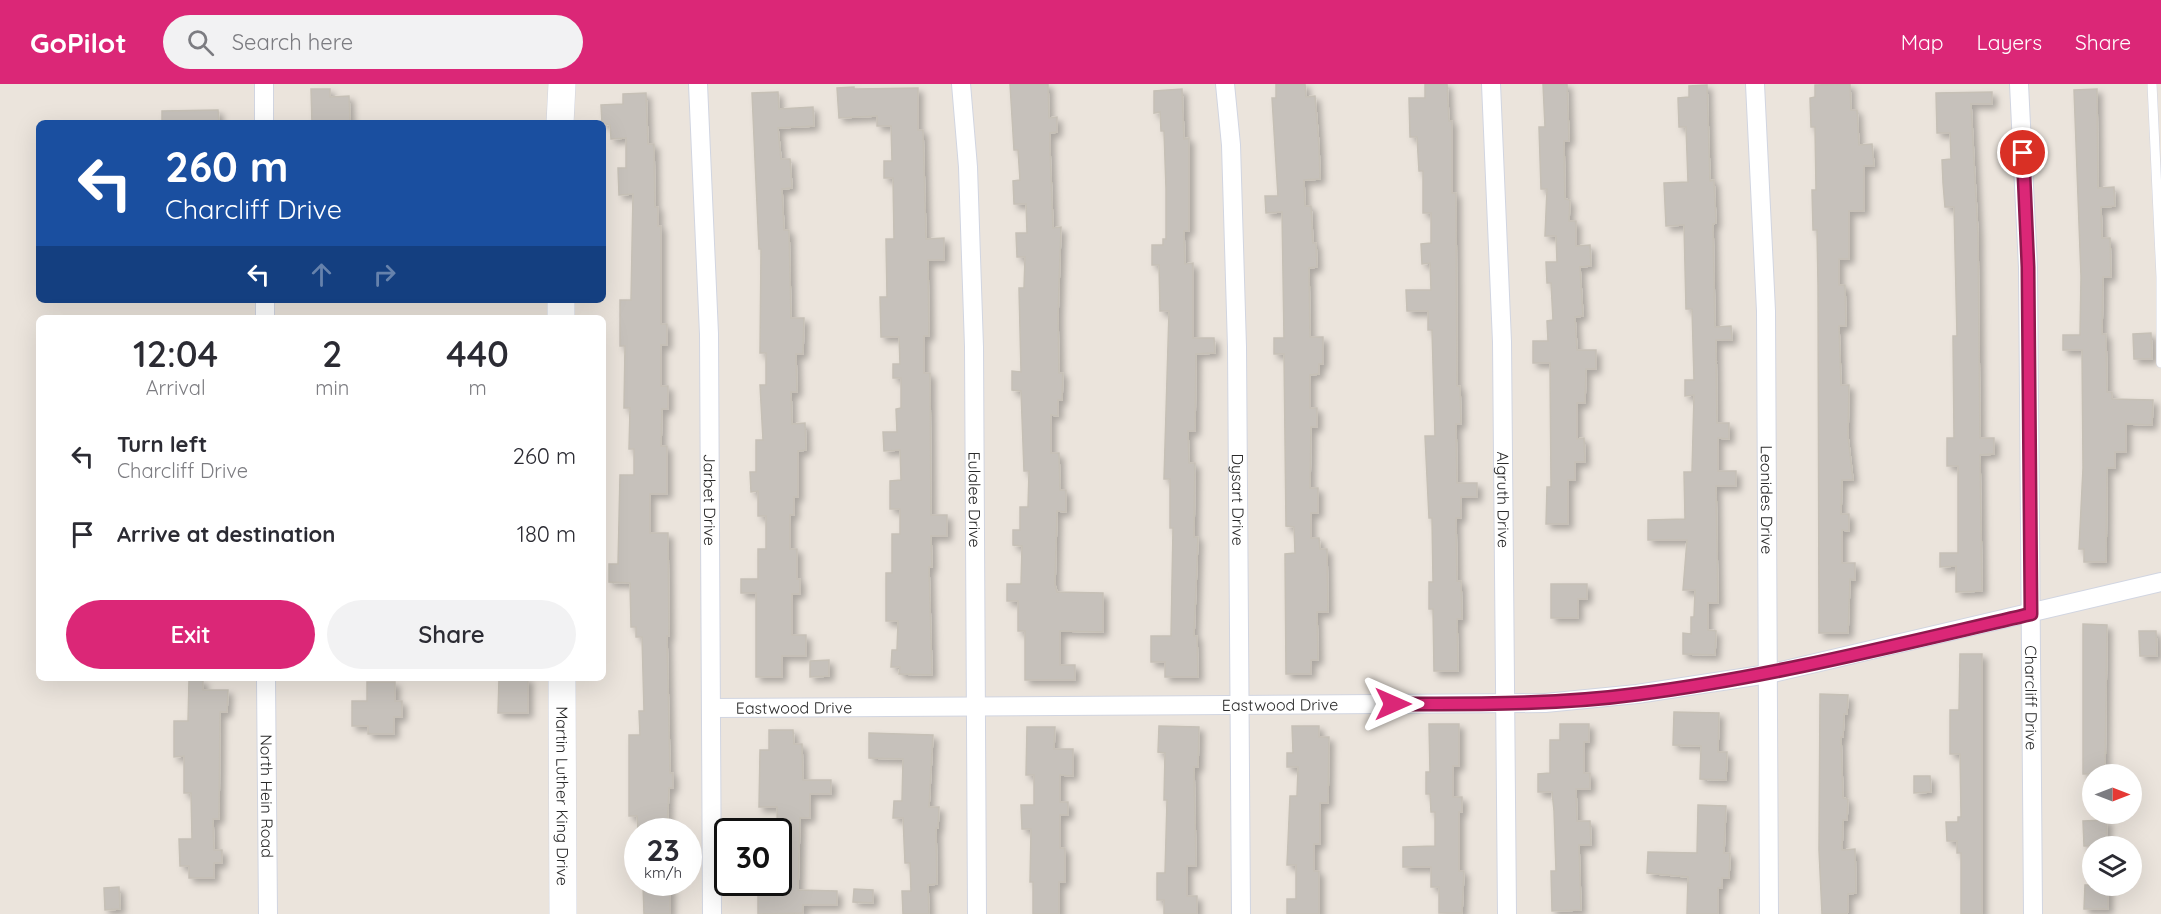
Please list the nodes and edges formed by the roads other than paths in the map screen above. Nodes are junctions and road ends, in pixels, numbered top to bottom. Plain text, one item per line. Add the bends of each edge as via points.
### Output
1 (264, 84) edge
2 (562, 84) edge
3 (698, 84) edge
4 (960, 84) edge
5 (1225, 84) edge
6 (1491, 84) edge
7 (1755, 84) edge
8 (2019, 84) edge
9 (2152, 84) edge
10 (264, 120) edge
11 (560, 120) edge
12 (2161, 363) edge
13 (2161, 582) edge
14 (2031, 614) junction
15 (1768, 674) junction
16 (266, 681) edge
17 (562, 681) edge
18 (1238, 704) junction
19 (1503, 704) junction
20 (976, 706) junction
21 (712, 708) junction
22 (267, 914) edge
23 (563, 914) edge
24 (712, 914) edge
25 (977, 914) edge
26 (1241, 914) edge
27 (1507, 914) edge
28 (1769, 914) edge
29 (2033, 914) edge

1 - 10 street
2 - 11 main road
3 - 21 street, Jarbet Drive via 709,334
4 - 20 street, Eulalee Drive via 968,167 974,347
5 - 18 street, Dysart Drive via 1237,347
6 - 19 street, Algruth Drive via 1502,342
7 - 15 street, Leonides Drive via 1766,311
8 - 14 street, Charcliff Drive via 2028,267
9 - 12 lane
13 - 14 street, Eastwood Drive
14 - 15 street, Eastwood Drive
14 - 29 street, Charcliff Drive
15 - 19 street, Eastwood Drive via 1637,694
15 - 28 street, Leonides Drive
16 - 22 street, North Hein Road
17 - 23 main road, Martin Luther King Drive
18 - 19 street, Eastwood Drive
18 - 20 street, Eastwood Drive
18 - 26 street, Dysart Drive
19 - 27 street, Algruth Drive
20 - 21 street, Eastwood Drive
20 - 25 street, Eulalee Drive
21 - 24 street, Jarbet Drive

